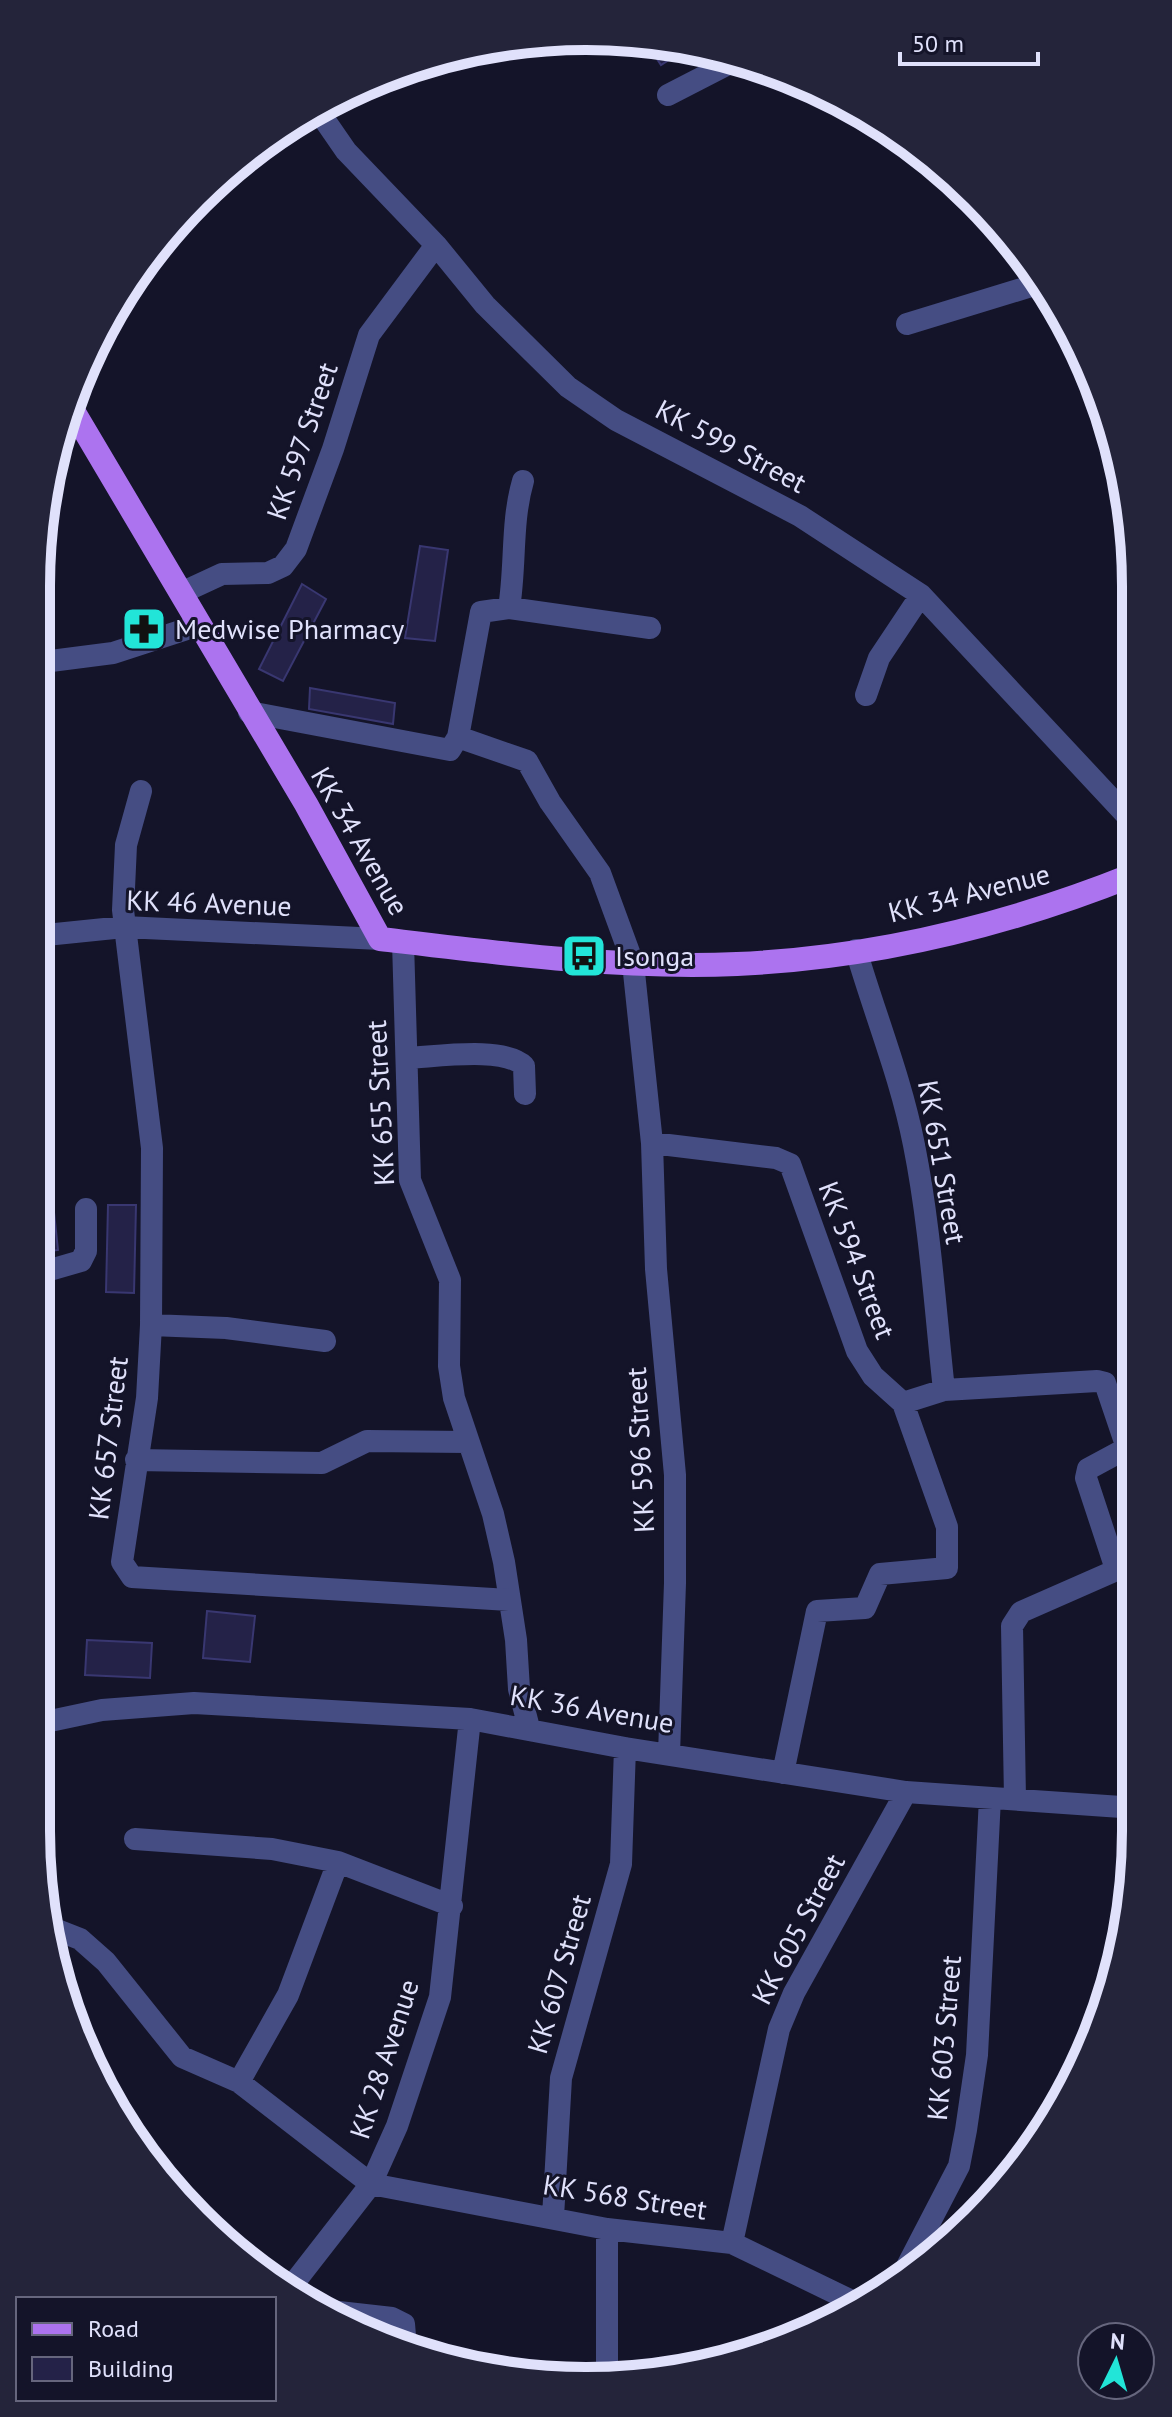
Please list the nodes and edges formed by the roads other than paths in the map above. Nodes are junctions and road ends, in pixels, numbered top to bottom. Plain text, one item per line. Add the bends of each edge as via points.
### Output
1 (722, 67) edge
2 (668, 95) dead end
3 (324, 119) edge
4 (436, 245) junction
5 (1031, 286) edge
6 (907, 324) dead end
7 (77, 417) edge
8 (523, 481) dead end
9 (181, 593) junction
10 (921, 595) junction
11 (509, 608) junction
12 (199, 625) junction
13 (650, 628) dead end
14 (50, 661) edge
15 (866, 695) dead end
16 (249, 712) junction
17 (458, 737) junction
18 (141, 791) dead end
19 (1122, 810) edge
20 (1122, 879) edge
21 (124, 927) junction
22 (50, 935) edge
23 (392, 940) junction
24 (856, 950) junction
25 (633, 963) junction
26 (407, 1058) junction
27 (525, 1094) dead end
28 (652, 1143) junction
29 (86, 1209) dead end
30 (50, 1270) edge
31 (151, 1325) junction
32 (325, 1341) dead end
33 (944, 1390) junction
34 (903, 1403) junction
35 (1122, 1433) edge
36 (467, 1442) junction
37 (1122, 1451) edge
38 (136, 1460) junction
39 (509, 1600) junction
40 (470, 1719) junction
41 (50, 1721) edge
42 (529, 1728) junction
43 (625, 1748) junction
44 (669, 1754) junction
45 (783, 1773) junction
46 (906, 1792) junction
47 (990, 1798) junction
48 (1015, 1799) junction
49 (1122, 1807) edge
50 (135, 1839) dead end
51 (338, 1862) junction
52 (452, 1906) junction
53 (59, 1931) edge
54 (239, 2082) junction
55 (371, 2184) junction
56 (553, 2217) junction
57 (607, 2229) junction
58 (732, 2243) junction
59 (912, 2256) edge
60 (295, 2281) edge
61 (847, 2299) edge
62 (353, 2314) edge
63 (405, 2335) edge
64 (607, 2366) edge

1 - 2 street
3 - 4 street, KK 599 Street via 346,151
4 - 9 street, KK 597 Street via 369,335 296,549 283,566 268,573 222,574
4 - 10 street, KK 599 Street via 485,305 568,387 616,420 800,516
5 - 6 street
7 - 9 main road, KK 34 Avenue
8 - 11 street via 515,509 516,566
9 - 12 main road, KK 34 Avenue
10 - 15 street via 879,658
10 - 19 street, KK 599 Street
11 - 13 street
11 - 17 street via 481,612 477,621
12 - 14 street via 113,653
12 - 16 main road, KK 34 Avenue
16 - 17 street via 439,750 450,750
16 - 23 main road, KK 34 Avenue
17 - 25 street, KK 596 Street via 527,761 600,873
18 - 21 street, KK 657 Street via 126,845
20 - 24 main road, KK 34 Avenue via 991,923
21 - 22 street, KK 46 Avenue
21 - 23 street, KK 46 Avenue
21 - 31 street, KK 657 Street via 152,1148
23 - 25 main road, KK 34 Avenue
23 - 26 street, KK 655 Street
24 - 25 main road, KK 34 Avenue via 736,964
24 - 33 street, KK 651 Street via 914,1145
25 - 28 street, KK 596 Street
26 - 27 street via 480,1054 517,1060 524,1066
26 - 36 street, KK 655 Street via 410,1180 450,1280 449,1366
28 - 34 street, KK 594 Street via 790,1164 857,1351 873,1376
28 - 44 street, KK 596 Street via 656,1269 675,1475
29 - 30 street via 86,1251 81,1261
31 - 32 street
31 - 38 street, KK 657 Street via 147,1398
33 - 34 street
33 - 35 street via 1105,1383
34 - 45 street, KK 594 Street via 947,1527 947,1568 880,1574 865,1608 817,1611
36 - 38 street via 367,1441 322,1463
36 - 39 street, KK 655 Street via 493,1514
37 - 48 street via 1088,1469 1086,1478 1115,1566 1112,1572 1021,1612 1012,1626
38 - 39 street, KK 657 Street via 122,1562 132,1577
39 - 42 street, KK 655 Street
40 - 41 street, KK 36 Avenue via 194,1703 102,1710
40 - 42 street, KK 36 Avenue
40 - 52 street, KK 28 Avenue
42 - 43 street, KK 36 Avenue
43 - 44 street, KK 36 Avenue
43 - 56 street, KK 607 Street via 621,1864 561,2078
44 - 45 street, KK 36 Avenue
45 - 46 street, KK 36 Avenue
46 - 47 street, KK 36 Avenue
46 - 58 street, KK 605 Street via 779,2029
47 - 48 street, KK 36 Avenue
47 - 59 street, KK 603 Street via 977,2055 966,2130 959,2166
48 - 49 street, KK 36 Avenue
50 - 51 street via 272,1849
51 - 52 street
51 - 54 street via 288,1995
52 - 55 street, KK 28 Avenue via 440,1997 397,2126
53 - 54 street via 80,1939 106,1962 182,2057
54 - 55 street
55 - 56 street, KK 568 Street
55 - 60 street, KK 28 Avenue
56 - 57 street, KK 568 Street
57 - 58 street, KK 568 Street
57 - 64 street
58 - 61 street, KK 568 Street
62 - 63 street via 392,2318 404,2324

